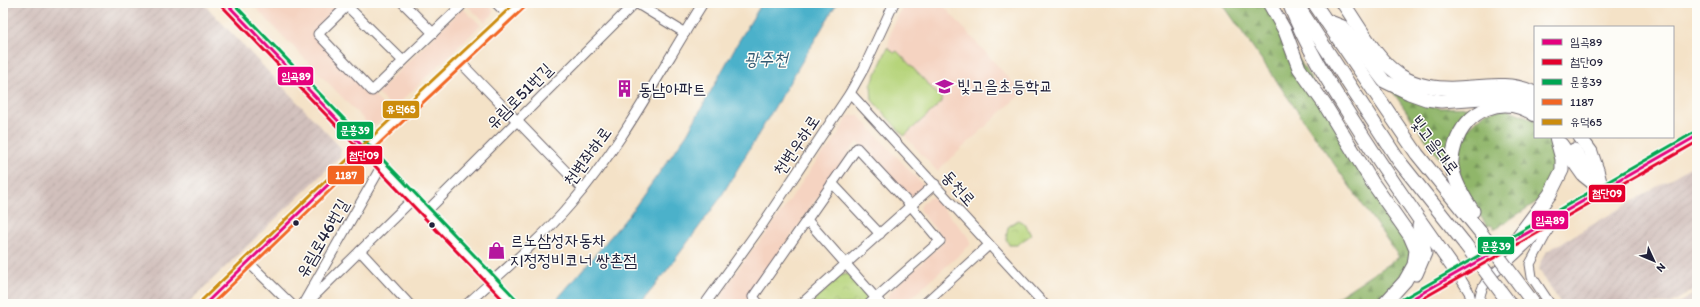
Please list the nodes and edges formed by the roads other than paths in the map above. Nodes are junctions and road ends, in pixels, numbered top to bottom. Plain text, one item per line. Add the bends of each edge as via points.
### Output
1 (226, 3) edge
2 (403, 3) edge
3 (458, 3) edge
4 (496, 3) edge
5 (522, 3) edge
6 (635, 3) edge
7 (704, 3) edge
8 (894, 3) edge
9 (1269, 3) edge
10 (1289, 3) edge
11 (1296, 3) edge
12 (1314, 3) edge
13 (1343, 3) edge
14 (349, 4) edge
15 (509, 16) junction
16 (1325, 20) junction
17 (433, 33) junction
18 (685, 33) junction
19 (403, 61) junction
20 (460, 62) junction
21 (850, 93) junction
22 (1534, 93) edge
23 (1534, 105) edge
24 (1534, 114) edge
25 (517, 121) junction
26 (1697, 136) edge
27 (1556, 138) edge
28 (1557, 138) edge
29 (1567, 138) edge
30 (1581, 138) edge
31 (365, 149) junction
32 (382, 167) junction
33 (1597, 170) junction
34 (832, 183) junction
35 (935, 184) junction
36 (584, 189) junction
37 (1602, 190) junction
38 (413, 199) junction
39 (911, 206) junction
40 (426, 212) junction
41 (1557, 216) junction
42 (1417, 218) junction
43 (807, 220) junction
44 (1481, 233) junction
45 (880, 234) junction
46 (1517, 238) junction
47 (989, 245) junction
48 (360, 251) junction
49 (248, 262) junction
50 (847, 264) junction
51 (1456, 273) junction
52 (496, 285) junction
53 (707, 301) edge
54 (876, 302) edge
55 (205, 304) edge
56 (291, 304) edge
57 (303, 304) edge
58 (306, 304) edge
59 (409, 304) edge
60 (467, 304) edge
61 (514, 304) edge
62 (717, 304) edge
63 (759, 304) edge
64 (801, 304) edge
65 (924, 304) edge
66 (1044, 304) edge
67 (1384, 304) edge
68 (1403, 304) edge
69 (1472, 304) edge
70 (1480, 304) edge
71 (1510, 304) edge
72 (1534, 304) edge
73 (1550, 304) edge

1 - 31 street
2 - 17 street
3 - 17 street via 461,6
4 - 15 street
5 - 15 street
6 - 18 street
6 - 25 street, 유림로51번길
7 - 18 street, 천변좌하로
8 - 21 street, 천변우하로
9 - 67 highway via 1285,31 1299,68 1410,236 1416,250 1414,265 1405,281
10 - 42 highway via 1301,34 1332,88
11 - 71 highway, bridge via 1399,161
12 - 16 highway, 빛고을대로
13 - 22 highway via 1384,63 1402,78 1438,88 1509,85
14 - 19 street
14 - 19 street via 318,34 372,91
15 - 20 street
16 - 23 highway via 1343,27 1384,80 1409,93 1426,99 1441,100 1509,96
16 - 44 highway, 빛고을대로 via 1417,154
17 - 19 street
18 - 36 street, 천변좌하로 via 608,157
20 - 25 street
20 - 31 street
21 - 35 street, 동천로
21 - 53 street, 천변우하로
24 - 44 highway via 1517,106 1495,106 1484,109 1470,118 1458,133 1452,166 1461,193 1478,219
25 - 36 street
25 - 40 street, 유림로51번길
26 - 37 street
27 - 46 highway via 1562,170 1550,194
28 - 37 highway via 1583,175
29 - 33 highway via 1581,160
30 - 33 highway via 1591,152
31 - 32 street
31 - 49 street
32 - 38 street
32 - 57 street, 유림로46번길
33 - 37 highway
34 - 39 street via 857,148
34 - 43 street
34 - 45 street
35 - 39 street
35 - 47 street, 동천로
36 - 52 street, 천변좌하로
37 - 41 street
38 - 40 street
38 - 48 street
39 - 45 street
39 - 54 street via 940,241
40 - 52 street
41 - 46 street
41 - 70 street via 1510,260 1492,273 1480,293
41 - 73 street via 1530,264 1532,277
42 - 51 highway
42 - 67 highway via 1425,253 1424,260 1406,286
43 - 50 street
43 - 63 street via 753,298
44 - 72 highway, 빛고을대로, bridge
45 - 50 street
46 - 51 street
47 - 65 street
47 - 66 street, 동천로
48 - 58 street
48 - 59 street
49 - 55 street
49 - 56 street
50 - 54 street
50 - 64 street
51 - 68 street
51 - 69 street via 1469,292
52 - 60 street, 천변좌하로
52 - 61 street
53 - 62 street, 천변우하로

